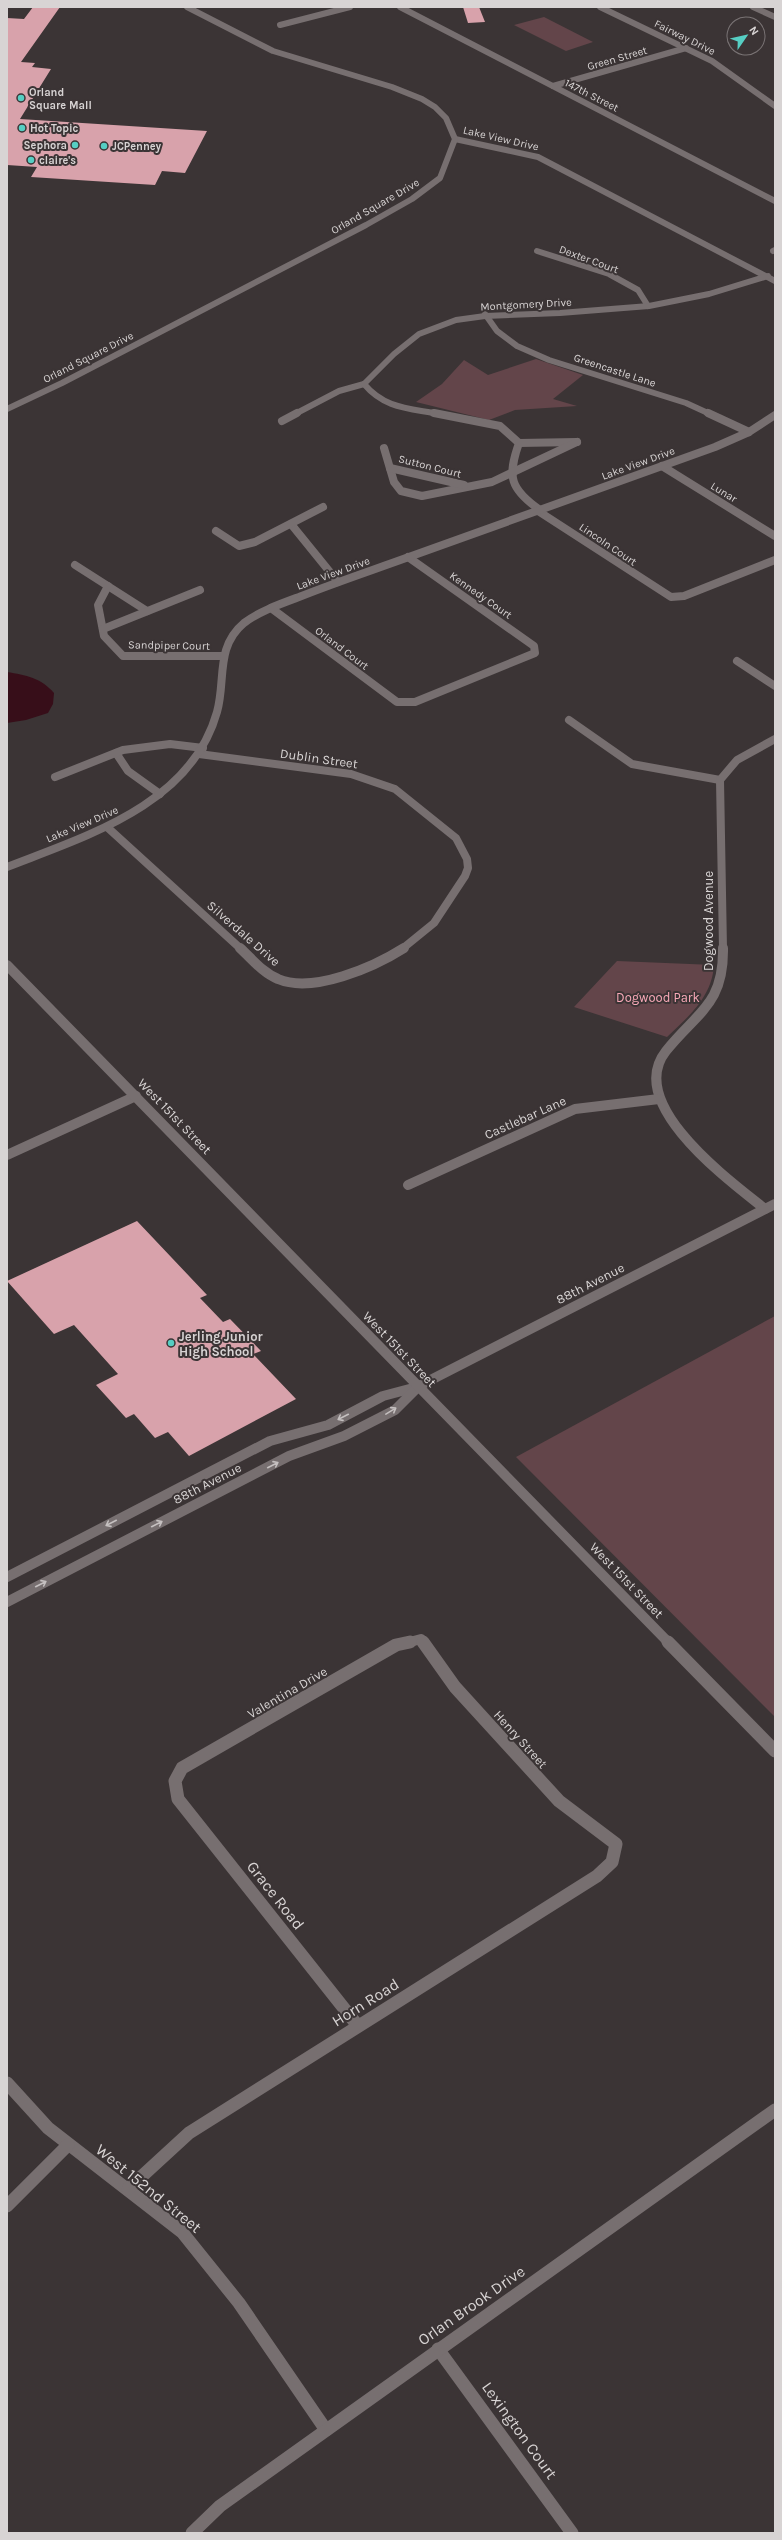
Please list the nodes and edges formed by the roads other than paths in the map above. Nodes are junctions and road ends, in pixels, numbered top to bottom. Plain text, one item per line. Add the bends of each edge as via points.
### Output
1 (187, 7) edge
2 (350, 7) edge
3 (400, 7) edge
4 (600, 7) edge
5 (753, 7) edge
6 (775, 17) edge
7 (280, 25) dead end
8 (686, 48) junction
9 (553, 86) junction
10 (775, 106) edge
11 (455, 139) junction
12 (775, 201) edge
13 (537, 251) dead end
14 (768, 276) junction
15 (775, 281) edge
16 (648, 306) junction
17 (484, 314) junction
18 (364, 384) junction
19 (7, 408) edge
20 (774, 418) edge
21 (282, 421) dead end
22 (749, 432) junction
23 (519, 443) junction
24 (384, 448) dead end
25 (662, 466) junction
26 (390, 468) junction
27 (510, 475) junction
28 (465, 486) junction
29 (323, 507) dead end
30 (539, 511) junction
31 (291, 524) junction
32 (216, 531) dead end
33 (775, 536) edge
34 (408, 557) junction
35 (775, 560) edge
36 (75, 565) dead end
37 (338, 582) junction
38 (108, 586) junction
39 (200, 590) dead end
40 (271, 608) junction
41 (147, 611) junction
42 (103, 629) junction
43 (223, 656) junction
44 (737, 661) dead end
45 (775, 686) edge
46 (402, 703) joint
47 (569, 720) dead end
48 (775, 739) edge
49 (201, 751) junction
50 (116, 753) junction
51 (55, 778) dead end
52 (720, 780) junction
53 (160, 794) junction
54 (107, 827) junction
55 (7, 867) edge
56 (443, 909) joint
57 (7, 965) edge
58 (136, 1096) junction
59 (659, 1099) junction
60 (7, 1155) edge
61 (408, 1185) dead end
62 (775, 1204) edge
63 (765, 1210) junction
64 (418, 1387) junction
65 (7, 1576) edge
66 (7, 1602) edge
67 (421, 1639) joint
68 (775, 1751) edge
69 (175, 1781) joint
70 (616, 1844) joint
71 (358, 2026) junction
72 (7, 2083) edge
73 (775, 2110) edge
74 (68, 2145) junction
75 (128, 2189) junction
76 (7, 2206) edge
77 (438, 2349) junction
78 (326, 2430) junction
79 (192, 2533) edge
80 (572, 2533) edge

1 - 11 street via 273,51 409,93 446,118
2 - 7 street
3 - 9 street, 147th Street
4 - 8 street, Fairway Drive
5 - 6 street
8 - 9 street, Green Street
8 - 10 street, Fairway Drive via 712,61
9 - 12 street, 147th Street
11 - 14 street, Lake View Drive via 538,157
11 - 19 street, Orland Square Drive via 440,178 412,199 219,302
13 - 16 street, Dexter Court via 609,274 638,290
14 - 15 street, Lake View Drive
14 - 16 street, Montgomery Drive via 703,296
16 - 17 street, Montgomery Drive via 544,314
17 - 18 street, Montgomery Drive via 429,329 412,339
17 - 22 street, Greencastle Lane via 498,331 517,346 549,360 686,403
18 - 21 street via 339,391
18 - 23 street via 375,397 393,405 500,426
20 - 22 street, Lake View Drive
22 - 25 street, Lake View Drive
23 - 27 street
23 - 27 street, Sutton Court via 577,442
24 - 26 street, Sutton Court
25 - 30 street, Lake View Drive
25 - 33 street, Lunar
26 - 28 street, Sutton Court
26 - 28 street, Sutton Court via 394,482 401,491 410,495 422,496
27 - 28 street, Sutton Court via 492,482
27 - 30 street via 519,496
29 - 31 street
30 - 34 street, Lake View Drive
30 - 35 street, Lincoln Court via 665,595 684,596
31 - 32 street via 255,542 239,546
31 - 37 street
34 - 37 street, Lake View Drive
34 - 46 street, Kennedy Court via 534,646 535,653 415,702
36 - 38 street
37 - 40 street, Lake View Drive
38 - 41 street
38 - 42 street, Sandpiper Court via 98,605
39 - 41 street
40 - 43 street, Lake View Drive via 234,631 229,637
40 - 46 street, Orland Court via 390,699
41 - 42 street
42 - 43 street, Sandpiper Court via 104,636 123,656
43 - 49 street, Lake View Drive via 217,714
44 - 45 street
47 - 52 street via 632,764
48 - 52 street via 740,756 728,766
49 - 50 street, Dublin Street via 170,744 149,745
49 - 53 street, Lake View Drive via 184,772
49 - 56 street, Dublin Street via 351,774 395,789 448,830 456,838 467,859 468,868 465,876
50 - 51 street, Dublin Street
50 - 53 street via 118,759 138,778
52 - 59 street, Dogwood Avenue via 723,968 720,984 711,1005 677,1038 661,1058 658,1067
53 - 54 street, Lake View Drive
54 - 55 street, Lake View Drive
54 - 56 street, Silverdale Drive via 267,973 283,981 313,982 366,968 429,929
57 - 58 street, West 151st Street
58 - 60 street
58 - 64 street, West 151st Street
59 - 61 street, Castlebar Lane via 575,1109
59 - 63 street via 692,1148
62 - 63 street, 88th Avenue
63 - 64 street, 88th Avenue
64 -> 65 street, 88th Avenue via 383,1396 328,1425 270,1440
66 -> 64 street, 88th Avenue via 289,1456 344,1436 395,1410
64 - 68 street, West 151st Street
67 - 69 street, Valentina Drive via 396,1645 182,1768
67 - 70 street, Henry Street via 455,1687 559,1801
69 - 71 street, Grace Road via 178,1798
70 - 71 street, Horn Road via 612,1862 597,1876
71 - 75 street, Horn Road via 189,2133
72 - 74 street, West 152nd Street via 48,2128
73 - 77 street, Orlan Brook Drive
74 - 75 street, West 152nd Street
74 - 76 street
75 - 78 street, West 152nd Street via 182,2232 200,2252 231,2292
77 - 78 street, Orlan Brook Drive
77 - 80 street, Lexington Court
78 - 79 street, Orlan Brook Drive via 220,2506

